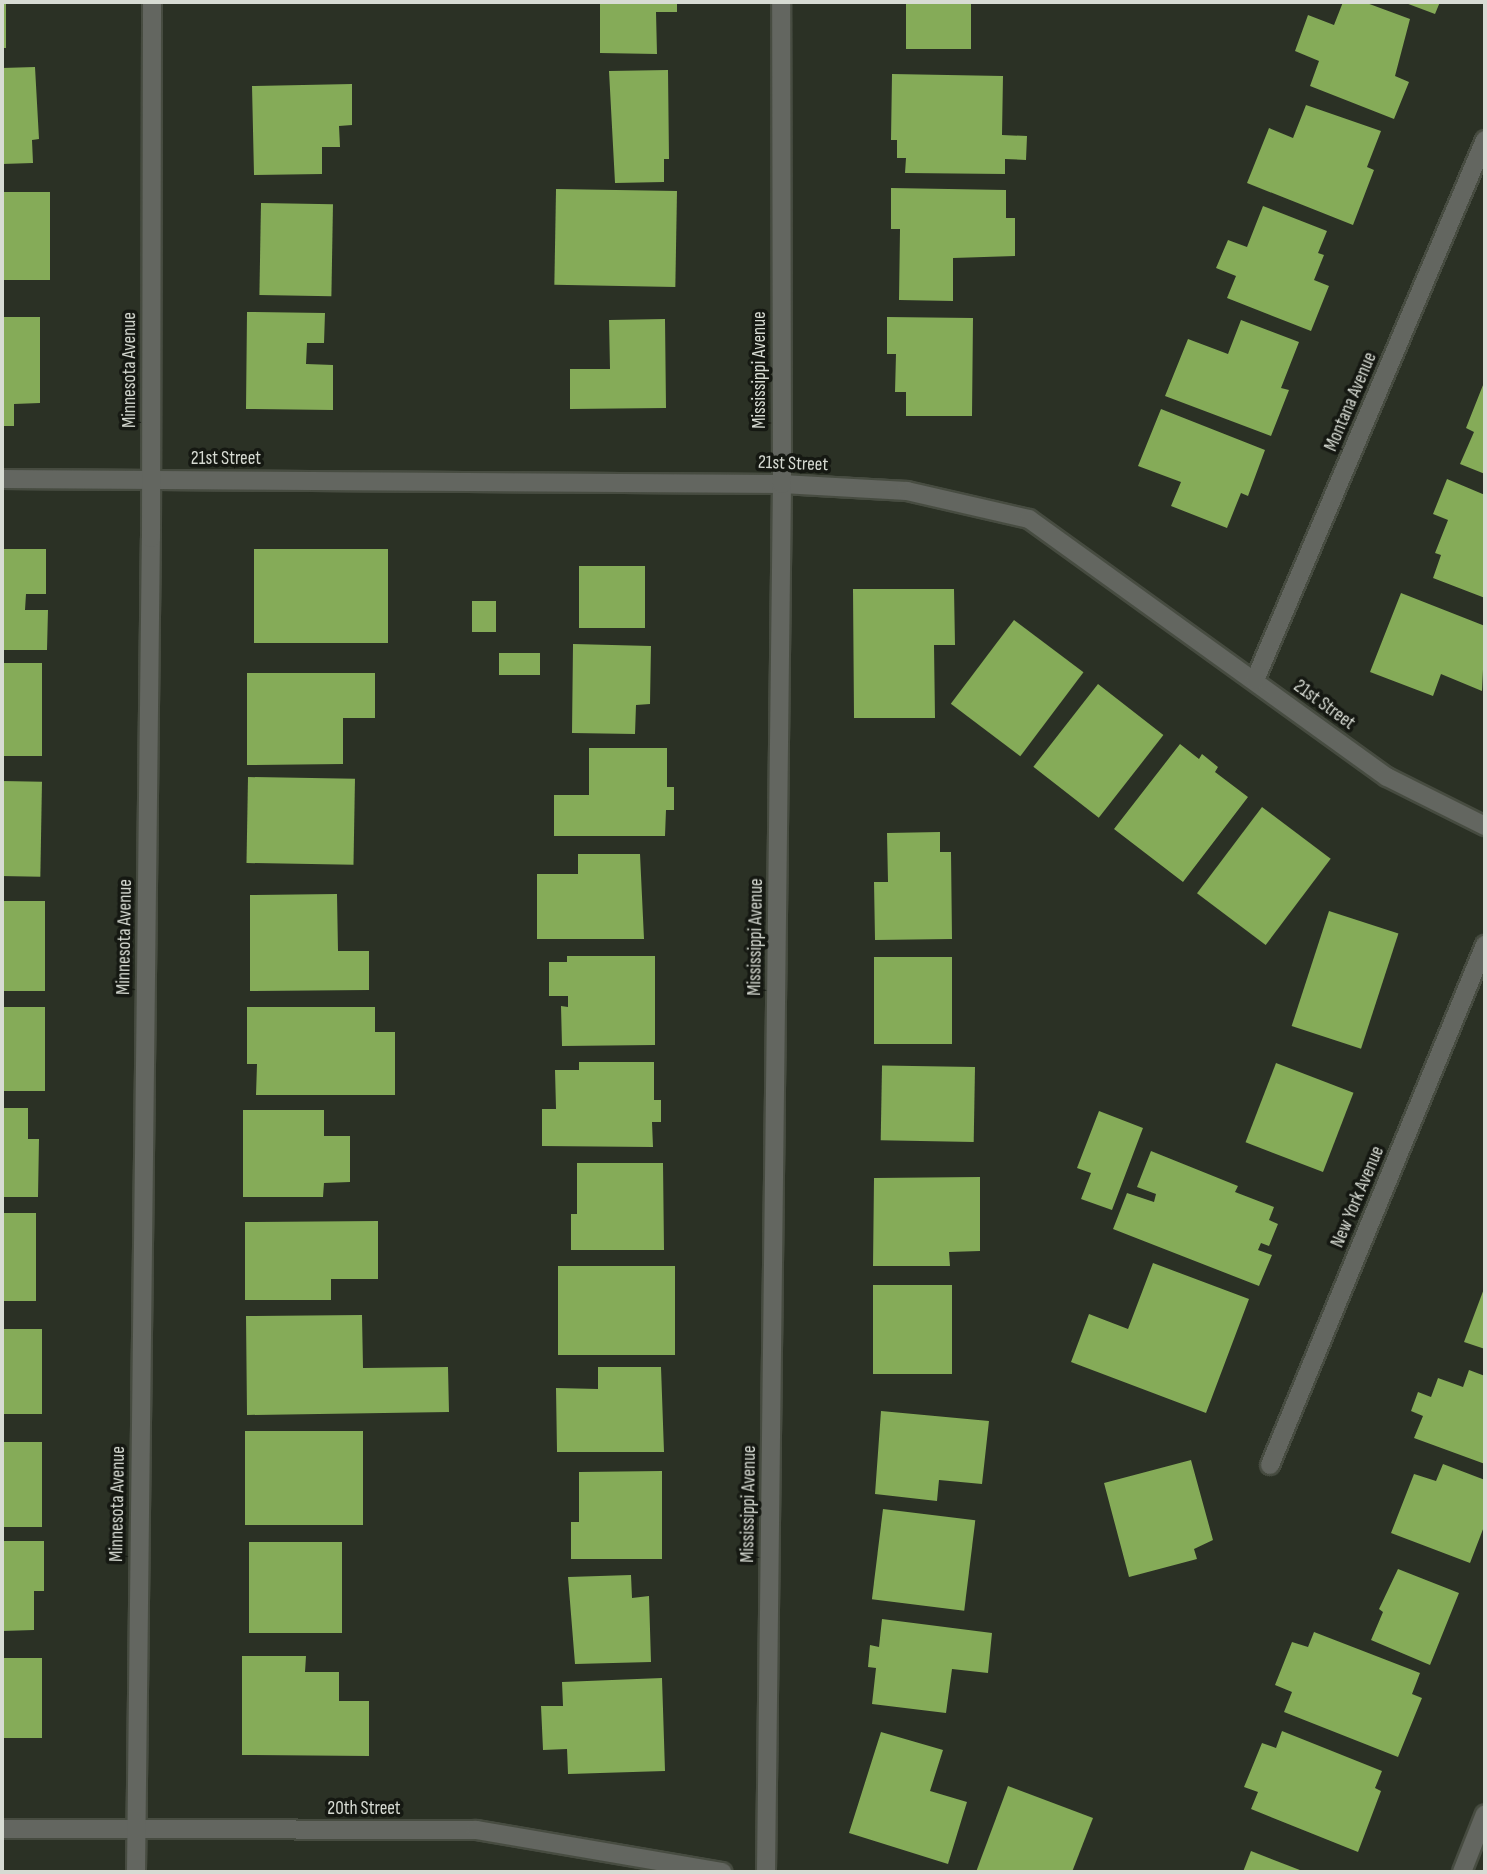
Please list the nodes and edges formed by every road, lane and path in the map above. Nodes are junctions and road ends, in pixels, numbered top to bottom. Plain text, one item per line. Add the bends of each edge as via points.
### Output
1 (152, 2) edge
2 (781, 2) edge
3 (1485, 140) edge
4 (2, 479) edge
5 (151, 479) junction
6 (782, 484) junction
7 (1255, 680) junction
8 (1485, 826) edge
9 (1485, 945) edge
10 (1270, 1465) dead end
11 (1485, 1814) edge
12 (2, 1829) edge
13 (135, 1830) junction
14 (136, 1872) edge
15 (722, 1872) edge
16 (766, 1872) edge
17 (1462, 1872) edge

1 - 5 street, Minnesota Avenue
2 - 6 street, Mississippi Avenue
3 - 7 street, Montana Avenue
4 - 5 street, 21st Street
5 - 6 street, 21st Street
5 - 13 street, Minnesota Avenue
6 - 7 street, 21st Street via 907,491 1028,519
6 - 16 street, Mississippi Avenue
7 - 8 street, 21st Street via 1387,777
9 - 10 street, New York Avenue
11 - 17 street
12 - 13 street, 20th Street
13 - 14 street, Minnesota Avenue
13 - 15 street, 20th Street via 475,1830

